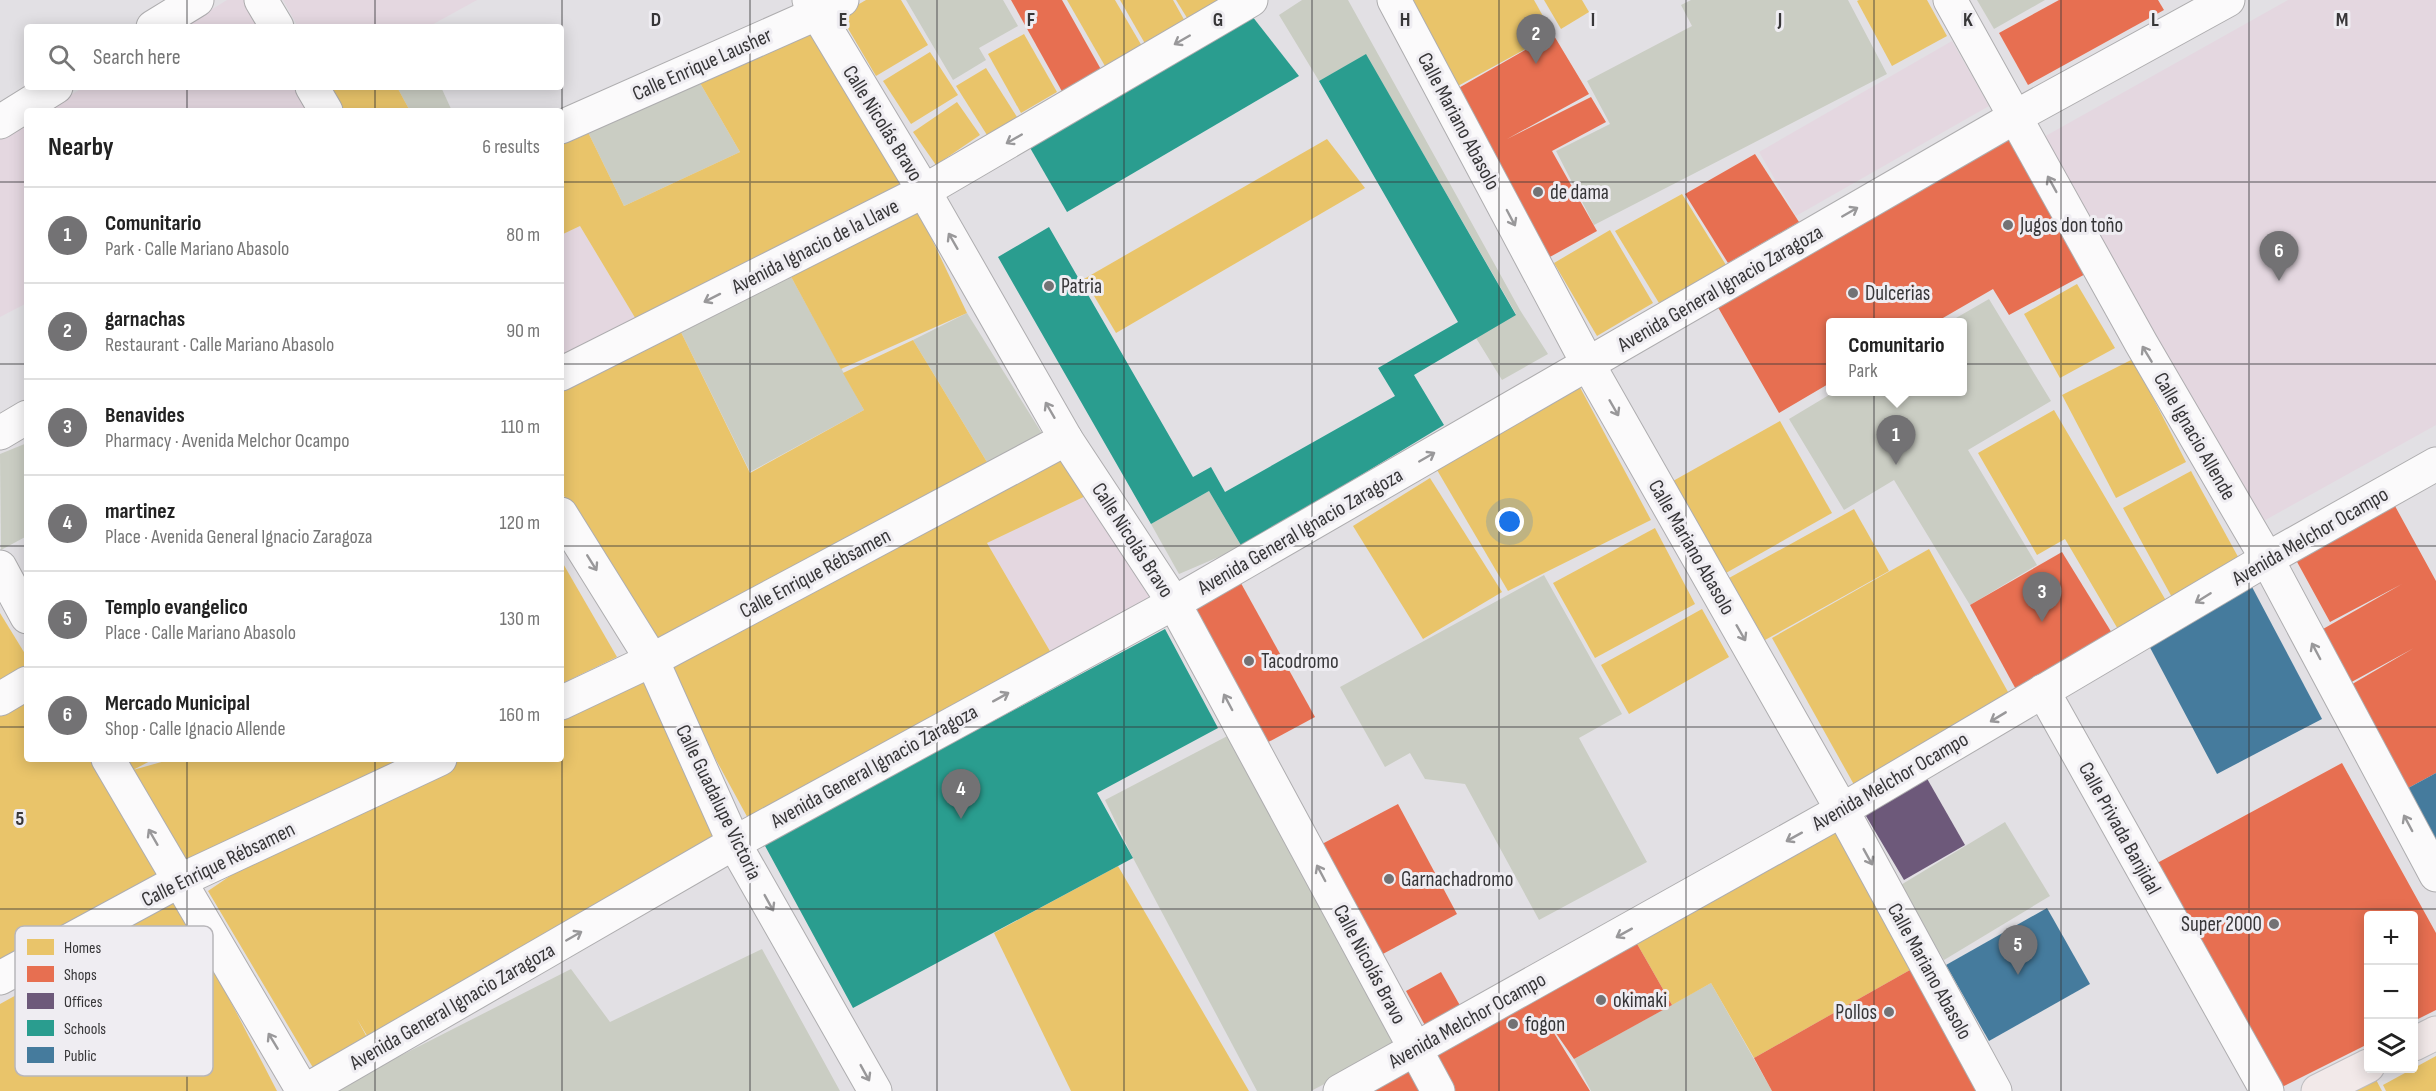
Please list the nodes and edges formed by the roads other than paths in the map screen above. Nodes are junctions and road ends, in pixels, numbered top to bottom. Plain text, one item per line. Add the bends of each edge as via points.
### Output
1 (196, 0) edge
2 (261, 0) edge
3 (1251, 0) edge
4 (1394, 0) edge
5 (1950, 0) edge
6 (2228, 0) edge
7 (822, 5) edge
8 (158, 24) edge
9 (275, 24) edge
10 (51, 90) edge
11 (314, 90) edge
12 (324, 108) edge
13 (2015, 117) junction
14 (0, 122) edge
15 (564, 126) edge
16 (924, 191) junction
17 (1588, 364) junction
18 (564, 372) edge
19 (24, 419) edge
20 (0, 433) edge
21 (1066, 439) junction
22 (2436, 464) edge
23 (564, 519) edge
24 (2266, 559) junction
25 (0, 567) edge
26 (1174, 603) junction
27 (24, 611) edge
28 (652, 660) junction
29 (24, 684) edge
30 (2043, 691) junction
31 (0, 699) edge
32 (564, 702) edge
33 (110, 762) edge
34 (434, 762) edge
35 (1842, 810) junction
36 (734, 843) junction
37 (2436, 875) edge
38 (178, 881) junction
39 (95, 926) edge
40 (205, 926) edge
41 (213, 939) edge
42 (15, 970) edge
43 (0, 978) edge
44 (2436, 1033) edge
45 (2418, 1042) edge
46 (1416, 1049) junction
47 (2364, 1068) edge
48 (304, 1091) edge
49 (875, 1091) edge
50 (1340, 1091) edge
51 (1438, 1091) edge
52 (1995, 1091) edge
53 (2267, 1091) edge
54 (2318, 1091) edge

1 - 8 street
2 - 9 street
3 -> 16 street, Avenida Ignacio de la Llave
4 -> 17 street, Calle Mariano Abasolo
5 - 13 street, Calle Ignacio Allende
6 - 13 street, Avenida General Ignacio Zaragoza
7 - 15 street, Calle Enrique Lausher
7 - 16 street, Calle Nicolás Bravo
10 - 14 street
11 - 12 street
17 -> 13 street, Avenida General Ignacio Zaragoza
24 -> 13 street, Calle Ignacio Allende
16 -> 18 street, Avenida Ignacio de la Llave
21 -> 16 street, Calle Nicolás Bravo
26 -> 17 street, Avenida General Ignacio Zaragoza
17 -> 35 street, Calle Mariano Abasolo
19 - 20 street
21 - 26 street, Calle Nicolás Bravo
21 - 28 street, Calle Enrique Rébsamen
22 - 24 street, Avenida Melchor Ocampo
23 -> 28 street, Calle Guadalupe Victoria
24 -> 30 street, Avenida Melchor Ocampo
37 -> 24 street, Calle Ignacio Allende
25 - 27 street
36 -> 26 street, Avenida General Ignacio Zaragoza
46 -> 26 street, Calle Nicolás Bravo
28 - 32 street, Calle Enrique Rébsamen
28 - 36 street, Calle Guadalupe Victoria
29 - 31 street
30 -> 35 street, Avenida Melchor Ocampo
30 - 53 street, Calle Privada Banjidal
38 -> 33 street
34 - 38 street, Calle Enrique Rébsamen
35 -> 46 street, Avenida Melchor Ocampo
35 -> 52 street, Calle Mariano Abasolo
48 -> 36 street, Avenida General Ignacio Zaragoza
36 -> 49 street, Calle Guadalupe Victoria
38 - 39 street, Calle Enrique Rébsamen
40 -> 38 street
48 -> 41 street
42 - 43 street, Calle Enrique Rébsamen
44 - 45 main road
46 - 50 street, Avenida Melchor Ocampo
46 - 51 street, Calle Nicolás Bravo
47 - 54 main road

